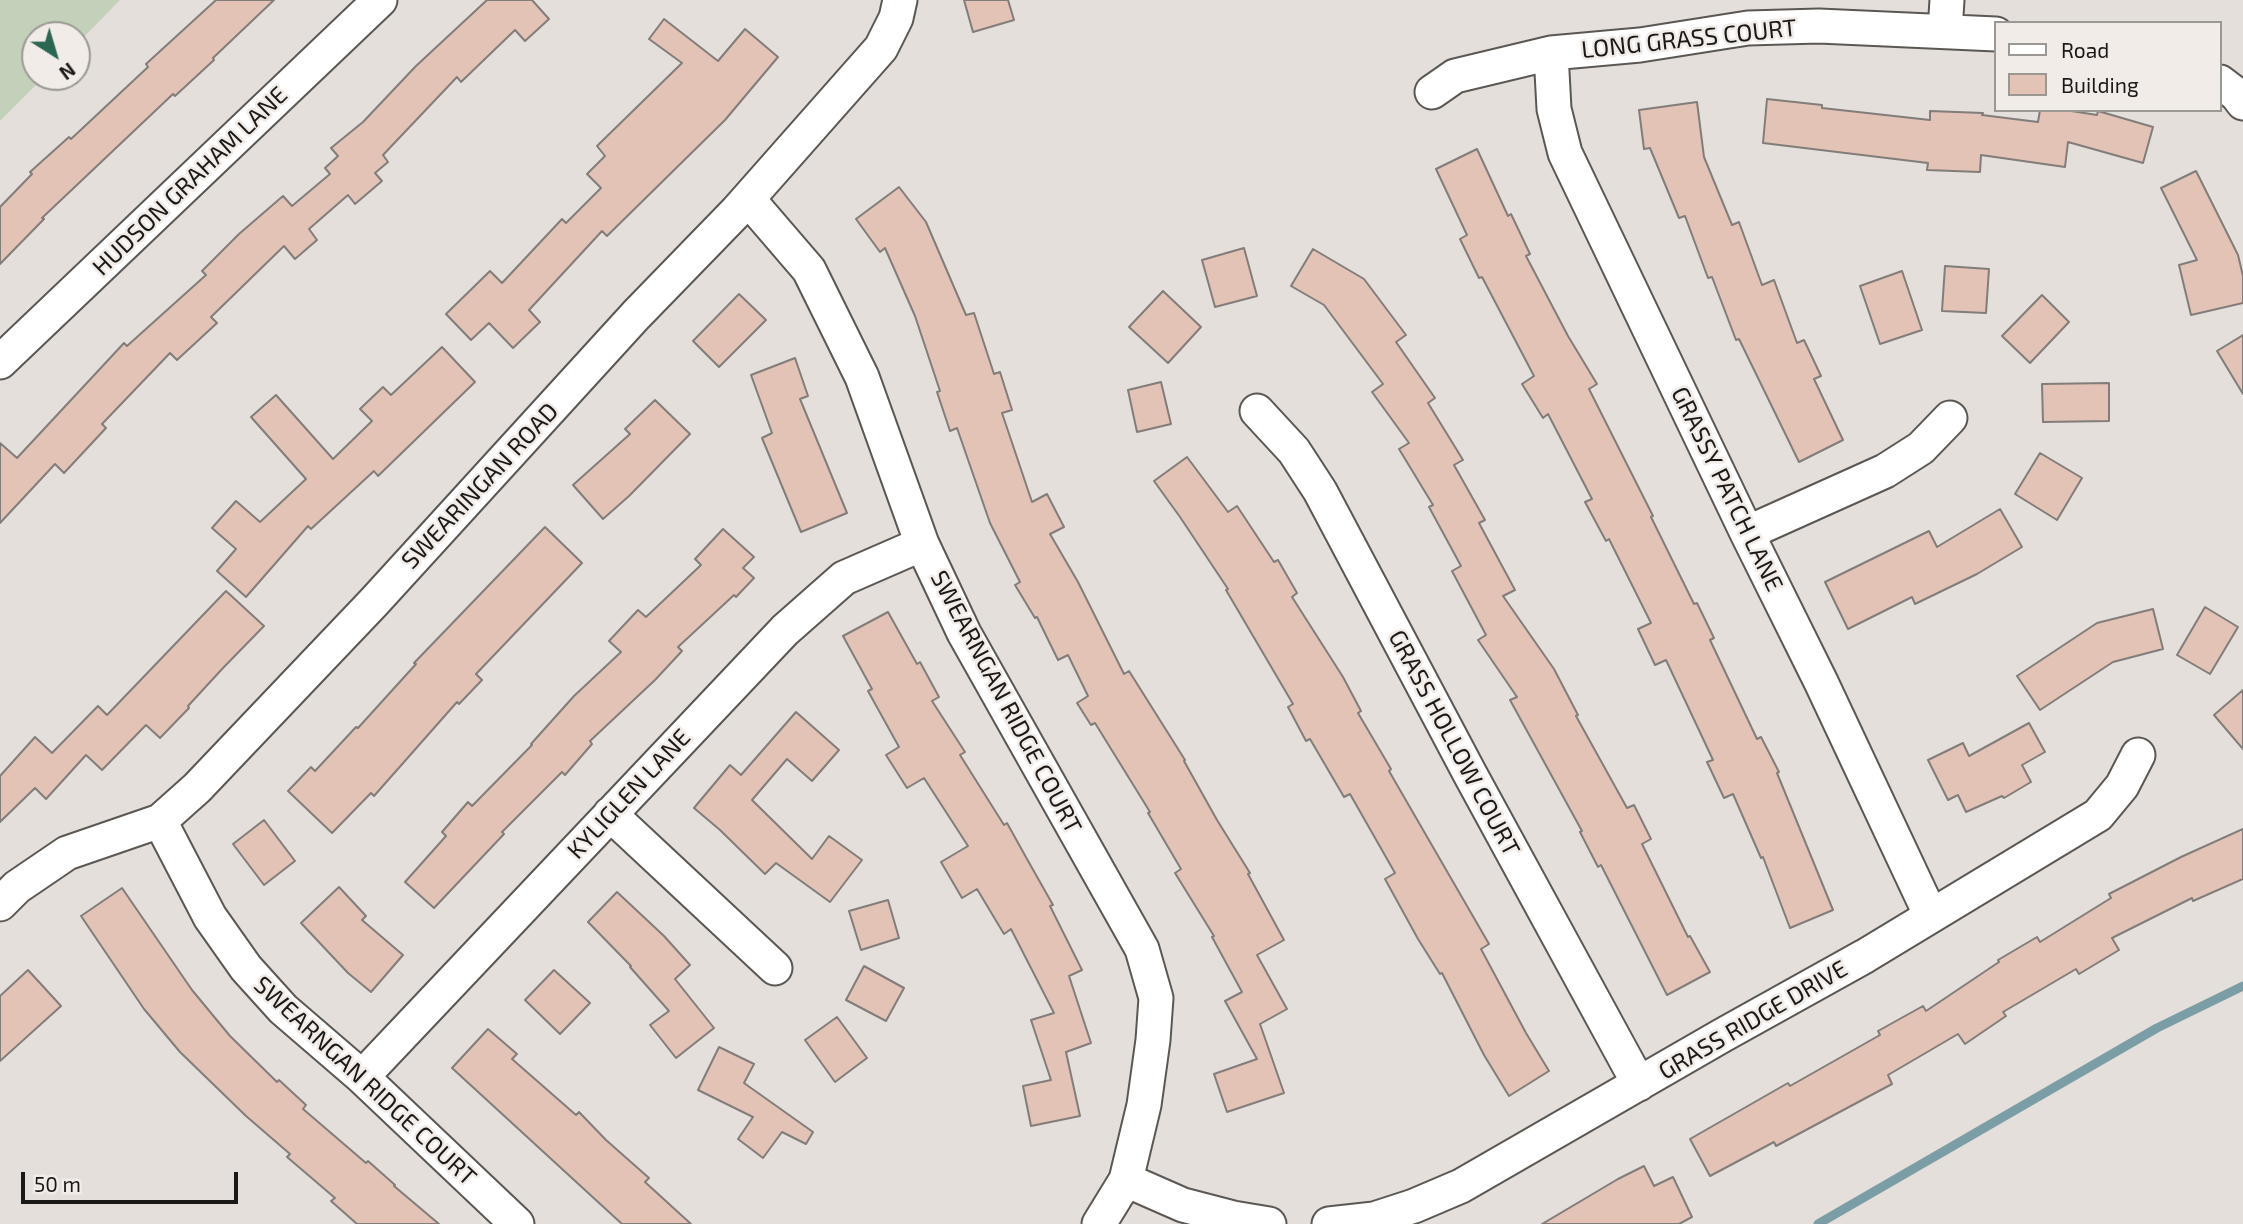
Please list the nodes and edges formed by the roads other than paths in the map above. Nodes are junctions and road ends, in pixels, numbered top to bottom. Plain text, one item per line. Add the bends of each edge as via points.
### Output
1 (380, 0) edge
2 (900, 0) edge
3 (1946, 16) edge
4 (1994, 33) edge
5 (1551, 53) junction
6 (2222, 84) edge
7 (1432, 92) dead end
8 (2243, 103) edge
9 (748, 199) junction
10 (0, 362) edge
11 (1257, 411) dead end
12 (1950, 418) dead end
13 (1747, 533) junction
14 (922, 544) junction
15 (2138, 755) dead end
16 (610, 814) junction
17 (160, 821) junction
18 (0, 904) edge
19 (1931, 916) junction
20 (775, 968) dead end
21 (362, 1077) junction
22 (1639, 1084) junction
23 (1126, 1180) junction
24 (517, 1224) edge
25 (1099, 1224) edge
26 (1269, 1224) edge
27 (1329, 1224) edge

1 - 10 street, HUDSON GRAHAM LANE
2 - 9 street, SWEARINGAN ROAD via 881,48
3 - 4 street, LONG GRASS COURT
3 - 5 street, LONG GRASS COURT via 1748,28
5 - 7 street, LONG GRASS COURT via 1455,76
5 - 13 street, GRASSY PATCH LANE via 1554,109 1565,153
6 - 8 street
9 - 14 street, SWEARNGAN RIDGE COURT via 809,270 835,319 862,377
9 - 17 street, SWEARINGAN ROAD via 374,602
11 - 22 street, GRASS HOLLOW COURT via 1294,451 1320,491
12 - 13 street via 1921,448 1885,471
13 - 19 street, GRASSY PATCH LANE
14 - 16 street, KYLIGLEN LANE via 845,578 785,630
14 - 23 street, SWEARNGAN RIDGE COURT via 964,633 1142,949 1156,998 1144,1105
15 - 19 street, GRASS RIDGE DRIVE via 2122,786 2098,815
16 - 20 street
16 - 21 street, KYLIGLEN LANE
17 - 18 street, SWEARINGAN ROAD via 67,853
17 - 21 street, SWEARNGAN RIDGE COURT via 210,917 246,968 283,1009
19 - 22 street, GRASS RIDGE DRIVE
21 - 24 street, SWEARNGAN RIDGE COURT
22 - 27 street, GRASS RIDGE DRIVE via 1461,1186 1374,1219
23 - 25 street, SWEARNGAN RIDGE COURT
23 - 26 street via 1182,1205

